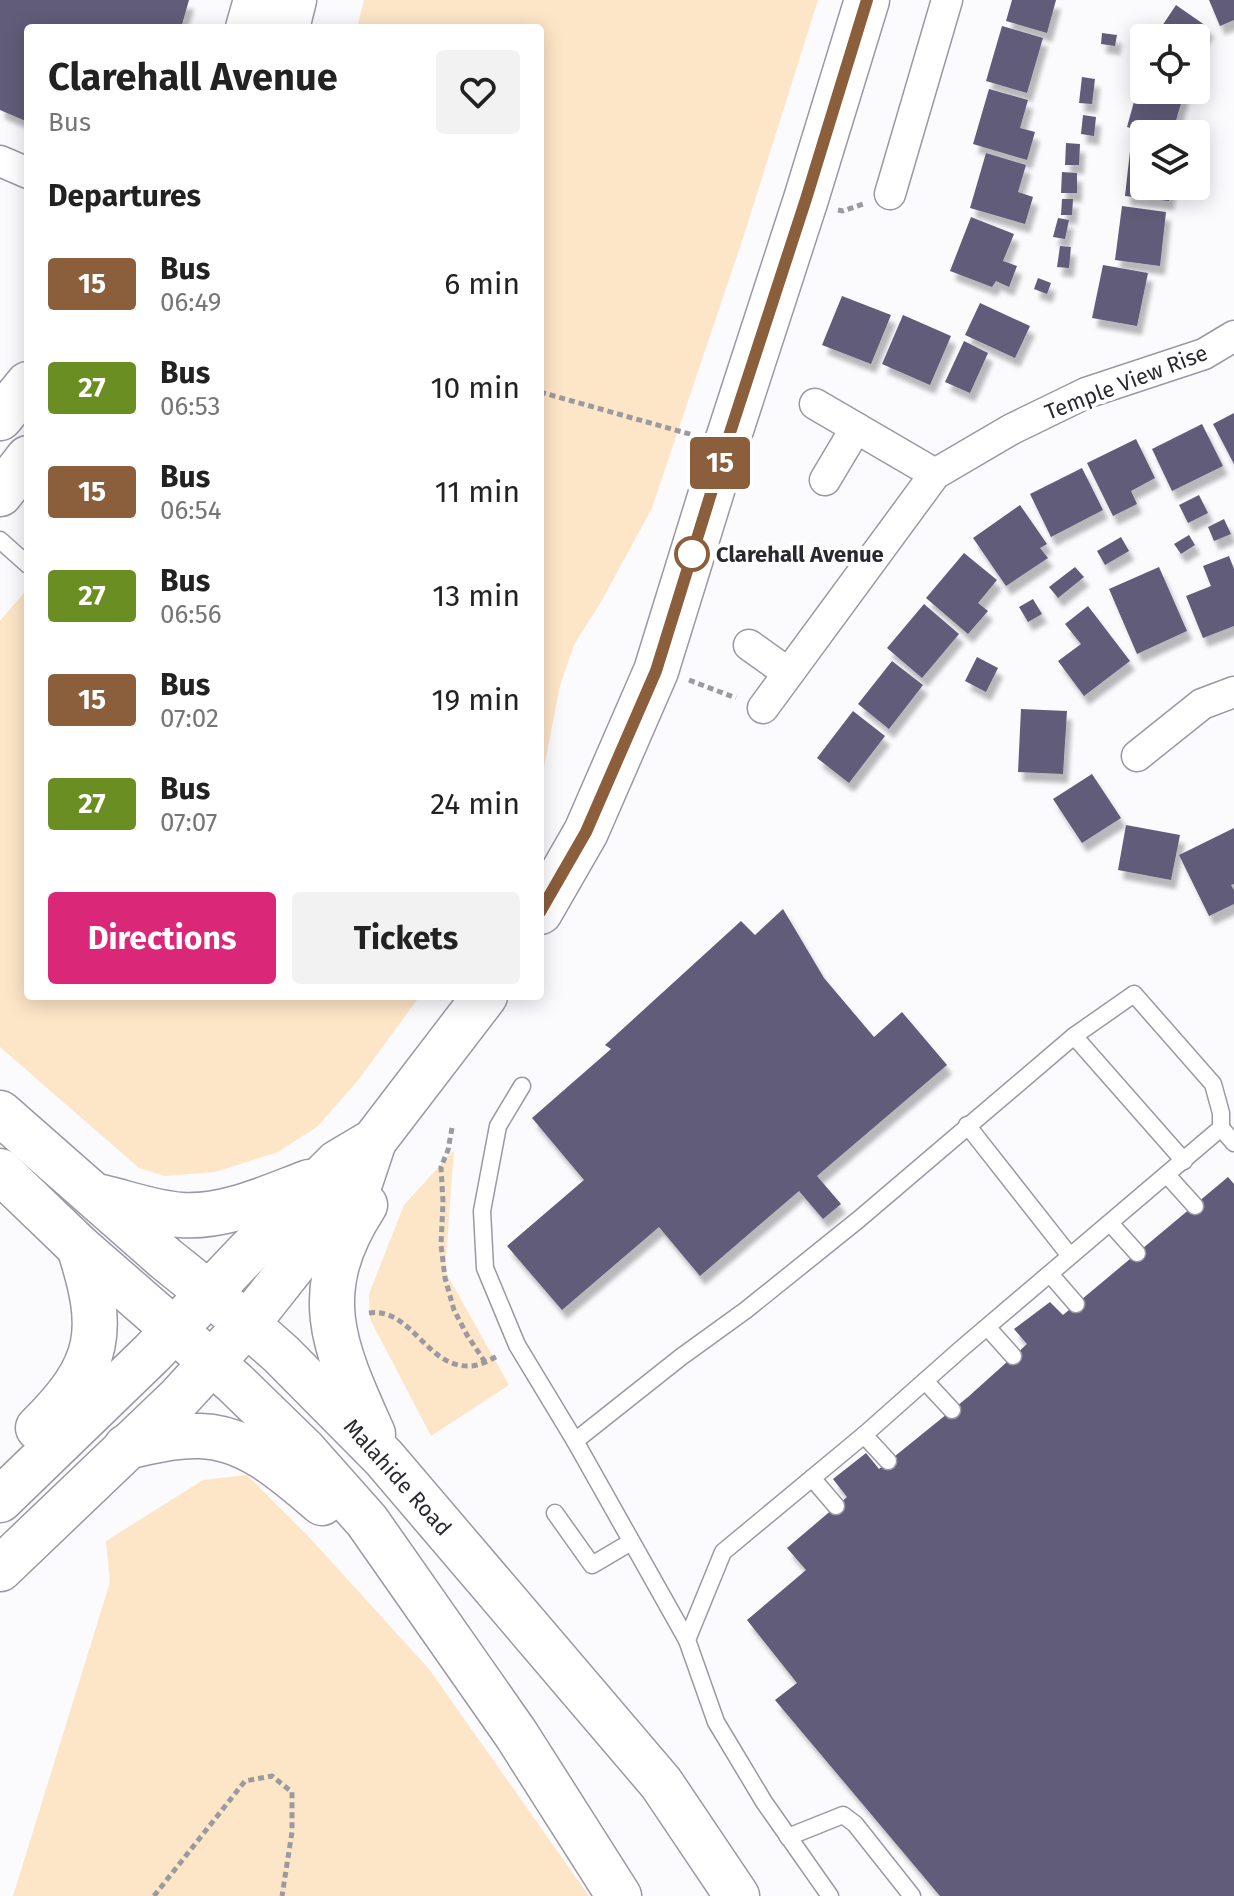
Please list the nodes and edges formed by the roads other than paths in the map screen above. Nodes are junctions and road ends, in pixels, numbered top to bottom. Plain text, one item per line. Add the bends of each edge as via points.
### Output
1 (256, 0) edge
2 (294, 0) edge
3 (867, 0) edge
4 (947, 0) edge
5 (249, 24) edge
6 (288, 24) edge
7 (0, 161) edge
8 (24, 171) edge
9 (890, 194) road end
10 (1234, 336) edge
11 (24, 389) edge
12 (815, 404) dead end
13 (0, 418) edge
14 (856, 428) junction
15 (24, 463) edge
16 (935, 474) junction
17 (825, 480) dead end
18 (0, 494) edge
19 (0, 540) edge
20 (24, 561) edge
21 (749, 645) dead end
22 (788, 673) junction
23 (1234, 692) edge
24 (763, 708) road end
25 (1137, 756) dead end
26 (544, 905) edge
27 (482, 1000) edge
28 (1074, 1036) junction
29 (522, 1086) dead end
30 (401, 1106) junction
31 (0, 1113) edge
32 (967, 1125) junction
33 (1221, 1128) junction
34 (374, 1141) junction
35 (1234, 1143) edge
36 (1184, 1161) junction
37 (325, 1175) junction
38 (1167, 1175) junction
39 (19, 1177) edge
40 (91, 1194) junction
41 (1195, 1206) dead end
42 (1110, 1223) junction
43 (79, 1247) junction
44 (1137, 1253) dead end
45 (1070, 1256) junction
46 (1050, 1274) junction
47 (209, 1293) junction
48 (1076, 1304) dead end
49 (247, 1324) junction
50 (988, 1328) junction
51 (174, 1331) junction
52 (1013, 1356) dead end
53 (211, 1363) junction
54 (925, 1381) junction
55 (952, 1410) dead end
56 (864, 1435) junction
57 (575, 1441) junction
58 (126, 1447) junction
59 (384, 1458) junction
60 (888, 1461) dead end
61 (0, 1467) edge
62 (812, 1478) junction
63 (0, 1500) edge
64 (836, 1506) dead end
65 (555, 1513) dead end
66 (631, 1542) junction
67 (0, 1569) edge
68 (419, 1595) junction
69 (687, 1640) junction
70 (788, 1837) junction
71 (619, 1896) edge
72 (737, 1896) edge
73 (830, 1896) edge
74 (912, 1896) edge

1 - 5 main road
2 - 6 main road
3 - 26 main road via 656,671 586,832
4 - 9 street
7 - 8 street
10 - 16 street, Temple View Rise via 1204,354 1086,393
11 - 13 main road
12 - 14 street
14 - 16 street
14 - 17 street
15 - 18 main road
16 - 22 street, Temple View Rise
19 - 20 lane
21 - 22 street
22 - 24 street, Temple View Rise
23 - 25 street via 1202,704
27 - 30 main road
28 - 32 lane
28 - 33 lane via 1134,994 1213,1084
28 - 36 lane
29 - 57 lane via 498,1126 482,1211 485,1268 517,1345
30 - 34 main road
30 - 59 main road via 400,1151 352,1226 332,1282 335,1337
31 - 39 main road, Malahide Road
32 - 45 lane
32 - 57 lane via 858,1220
33 - 35 lane
33 - 36 lane
34 - 37 main road
34 - 49 main road via 361,1180
36 - 38 lane
37 - 40 main road via 224,1212 183,1215
37 - 47 main road
38 - 41 lane
38 - 42 lane
39 - 40 main road, Malahide Road
39 - 43 main road, Malahide Road
40 - 47 main road, Malahide Road
42 - 44 lane
42 - 45 lane
43 - 51 main road, Malahide Road
43 - 61 main road, Malahide Road via 94,1301 87,1366 50,1416
45 - 46 lane
46 - 48 lane
46 - 50 lane
47 - 49 main road, Malahide Road
47 - 51 main road
49 - 53 main road
49 - 59 main road, Malahide Road
50 - 52 lane
50 - 54 lane
51 - 53 main road, Malahide Road
51 - 63 main road
53 - 58 main road
53 - 68 main road, Malahide Road via 304,1450 367,1521
54 - 55 lane
54 - 56 lane
56 - 60 lane
56 - 62 lane
57 - 66 lane
58 - 67 main road
58 - 68 main road via 201,1436 255,1452 322,1504 374,1563
59 - 72 main road, Malahide Road via 661,1783
62 - 64 lane
62 - 69 lane via 723,1552
65 - 66 lane via 592,1565
66 - 69 lane
68 - 71 main road, Malahide Road
69 - 70 lane via 716,1722
70 - 73 lane
70 - 74 lane via 843,1815

